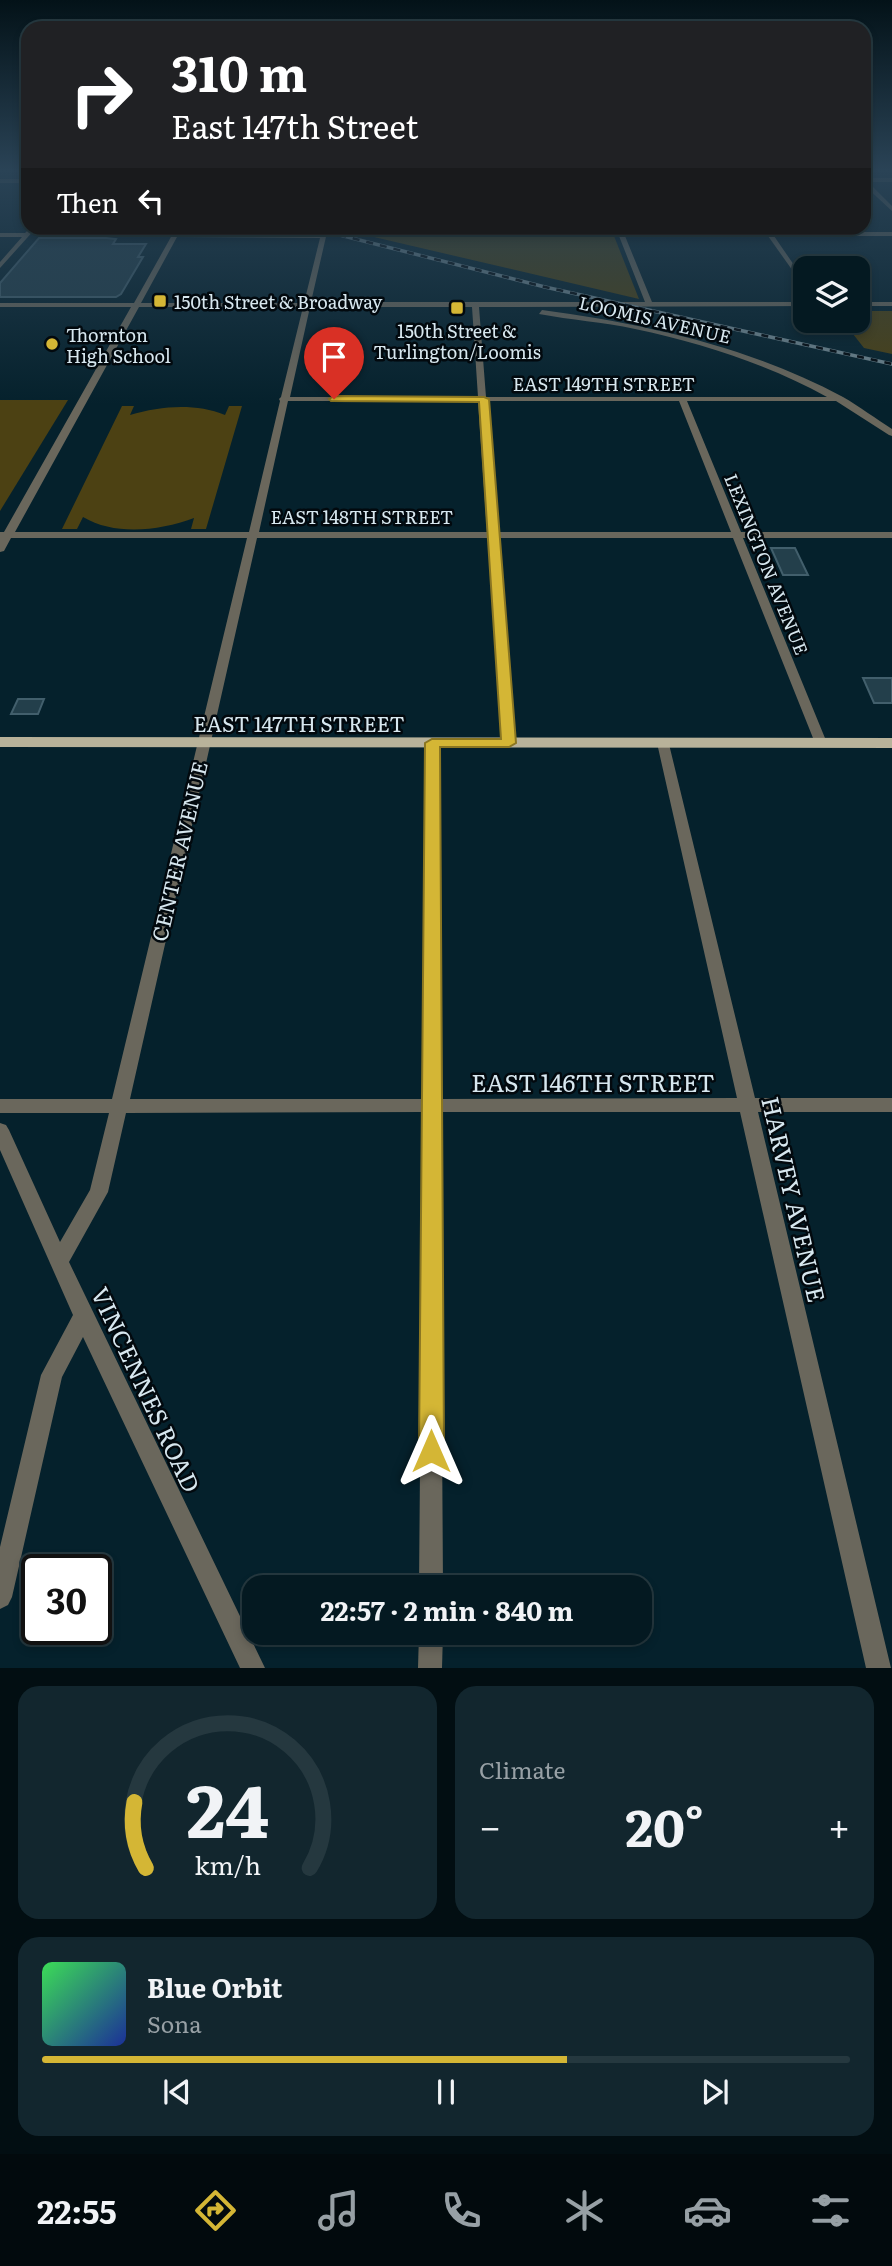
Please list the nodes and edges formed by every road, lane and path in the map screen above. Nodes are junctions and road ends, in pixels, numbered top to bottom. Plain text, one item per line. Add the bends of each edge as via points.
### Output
1 (15, 248) edge
2 (168, 248) edge
3 (320, 248) edge
4 (627, 248) edge
5 (779, 248) edge
6 (0, 265) edge
7 (793, 269) edge
8 (305, 304) junction
9 (475, 304) junction
10 (649, 304) junction
11 (793, 304) edge
12 (870, 304) edge
13 (892, 304) edge
14 (0, 305) edge
15 (136, 305) junction
16 (283, 399) junction
17 (484, 399) junction
18 (682, 399) junction
19 (840, 399) junction
20 (892, 433) edge
21 (4, 534) edge
22 (252, 534) junction
23 (494, 534) junction
24 (737, 535) junction
25 (892, 535) edge
26 (0, 550) edge
27 (0, 742) edge
28 (203, 743) junction
29 (432, 743) junction
30 (509, 743) junction
31 (663, 743) junction
32 (821, 743) junction
33 (892, 743) edge
34 (892, 1105) edge
35 (0, 1106) edge
36 (119, 1106) junction
37 (433, 1106) junction
38 (748, 1106) junction
39 (0, 1130) edge
40 (59, 1261) junction
41 (83, 1316) junction
42 (431, 1575) edge
43 (0, 1597) edge
44 (431, 1645) edge
45 (253, 1668) edge
46 (430, 1668) edge
47 (878, 1668) edge

1 - 6 street
2 - 15 street
3 - 8 street, CENTER AVENUE
4 - 10 street
5 - 7 street
8 - 9 street
8 - 15 street
8 - 16 street, CENTER AVENUE
9 - 10 street
9 - 17 street
9 - 19 street, LOOMIS AVENUE via 573,316 718,347 791,374
10 - 11 street
12 - 13 street
14 - 15 street
15 - 21 street
16 - 17 street, EAST 149TH STREET
16 - 22 street, CENTER AVENUE
17 - 18 street, EAST 149TH STREET
17 - 23 street
18 - 19 street, EAST 149TH STREET
18 - 24 street, LEXINGTON AVENUE
19 - 20 street, LOOMIS AVENUE
21 - 22 street, EAST 148TH STREET
21 - 26 street
22 - 23 street, EAST 148TH STREET
22 - 28 street, CENTER AVENUE
23 - 24 street, EAST 148TH STREET
23 - 30 street
24 - 25 street, EAST 148TH STREET
24 - 32 street, LEXINGTON AVENUE
27 - 28 main road, EAST 147TH STREET
28 - 29 main road, EAST 147TH STREET
28 - 36 street, CENTER AVENUE
29 - 30 main road, EAST 147TH STREET
29 - 37 street
30 - 31 main road, EAST 147TH STREET
31 - 32 main road, EAST 147TH STREET
31 - 38 street, HARVEY AVENUE
32 - 33 main road, EAST 147TH STREET
34 - 38 street, EAST 146TH STREET
35 - 36 street, EAST 146TH STREET
36 - 37 street, EAST 146TH STREET
36 - 40 street, CENTER AVENUE via 99,1192
37 - 38 street, EAST 146TH STREET
37 - 42 street
38 - 47 street, HARVEY AVENUE
39 - 40 street, VINCENNES ROAD
40 - 41 street, VINCENNES ROAD
41 - 43 street via 52,1375
41 - 45 street, VINCENNES ROAD
44 - 46 street

